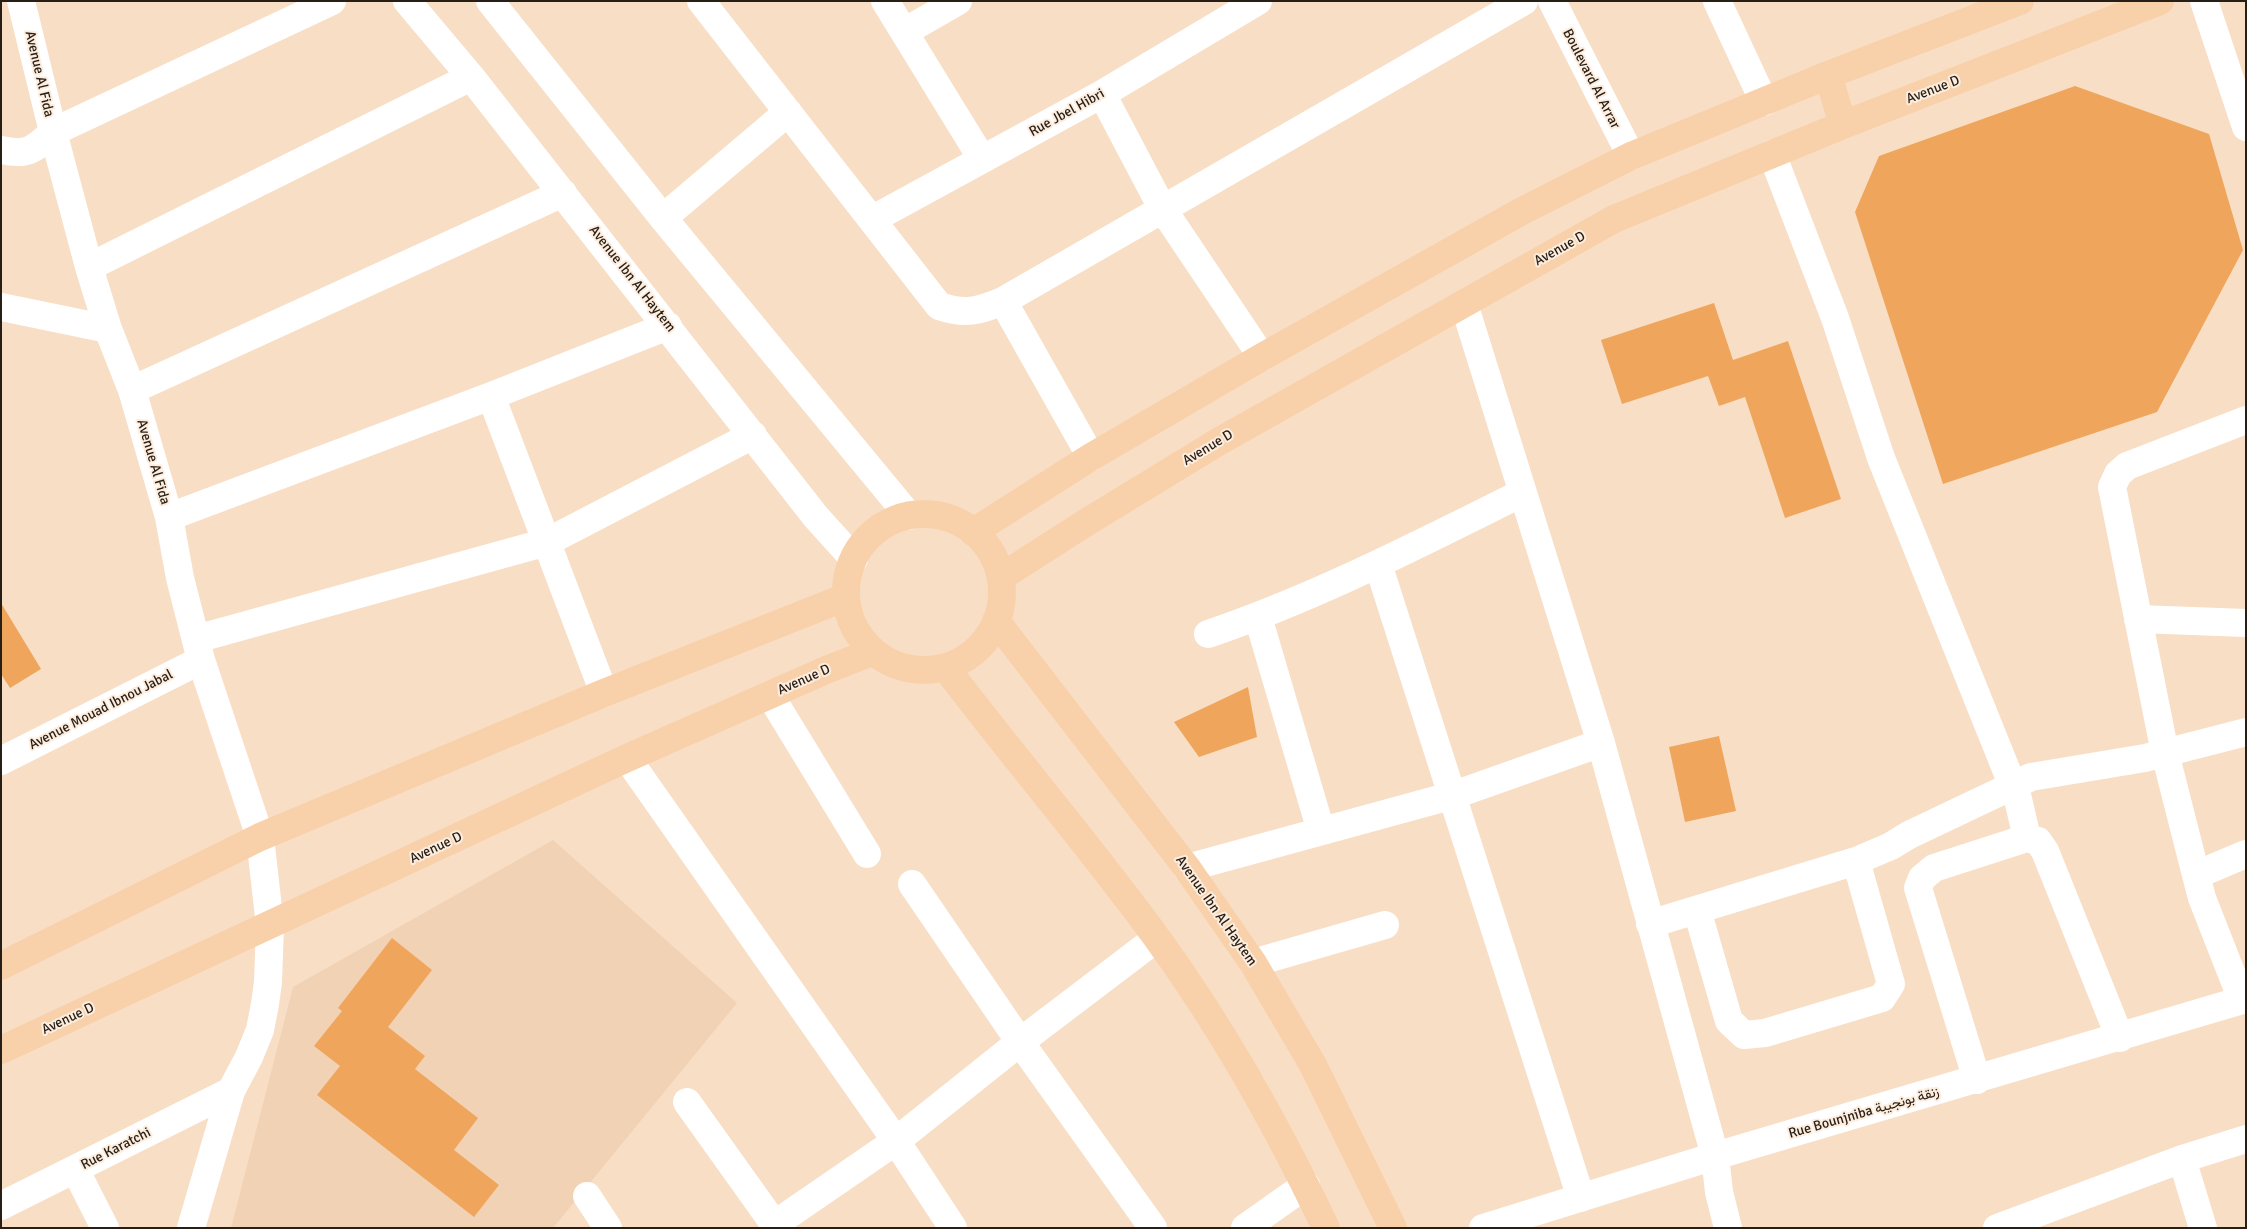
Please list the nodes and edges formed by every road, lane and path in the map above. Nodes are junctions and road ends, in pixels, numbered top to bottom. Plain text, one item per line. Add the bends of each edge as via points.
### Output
1 (21, 1) edge
2 (332, 1) edge
3 (407, 1) edge
4 (701, 1) edge
5 (885, 1) edge
6 (958, 1) edge
7 (1258, 1) edge
8 (1524, 1) edge
9 (1552, 1) edge
10 (1717, 1) edge
11 (2020, 1) edge
12 (2160, 1) edge
13 (2204, 1) edge
14 (498, 4) edge
15 (904, 32) junction
16 (1828, 74) junction
17 (472, 77) junction
18 (1102, 94) junction
19 (1764, 102) junction
20 (788, 112) junction
21 (1843, 125) junction
22 (2246, 127) edge
23 (52, 132) junction
24 (1, 150) edge
25 (1772, 154) junction
26 (1631, 156) junction
27 (982, 159) junction
28 (563, 193) junction
29 (1162, 208) junction
30 (663, 218) junction
31 (873, 219) junction
32 (88, 267) junction
33 (1003, 301) junction
34 (1464, 304) junction
35 (1, 307) edge
36 (668, 326) junction
37 (108, 329) junction
38 (1262, 357) junction
39 (132, 390) junction
40 (491, 396) junction
41 (2246, 420) edge
42 (753, 435) junction
43 (1091, 457) junction
44 (1522, 493) junction
45 (908, 516) junction
46 (168, 517) junction
47 (973, 532) junction
48 (547, 542) junction
49 (854, 559) junction
50 (1378, 564) junction
51 (1001, 577) junction
52 (846, 597) junction
53 (1258, 617) junction
54 (2138, 619) junction
55 (996, 621) junction
56 (2246, 622) edge
57 (1208, 634) dead end
58 (198, 650) junction
59 (872, 652) junction
60 (946, 668) junction
61 (604, 693) junction
62 (770, 695) junction
63 (2246, 732) edge
64 (1601, 743) junction
65 (2165, 753) junction
66 (628, 758) junction
67 (1, 761) edge
68 (2012, 785) junction
69 (1454, 795) junction
70 (1321, 831) junction
71 (260, 837) junction
72 (2027, 838) junction
73 (867, 854) dead end
74 (2246, 854) edge
75 (1856, 860) junction
76 (1187, 868) junction
77 (2196, 875) junction
78 (912, 884) dead end
79 (1697, 910) junction
80 (1650, 924) junction
81 (1385, 925) dead end
82 (270, 926) junction
83 (1157, 938) junction
84 (1253, 963) junction
85 (1, 966) edge
86 (2244, 1000) edge
87 (2120, 1038) junction
88 (1020, 1042) junction
89 (1, 1050) edge
90 (1976, 1080) junction
91 (231, 1091) junction
92 (687, 1102) dead end
93 (2246, 1139) edge
94 (896, 1141) junction
95 (1715, 1156) junction
96 (2182, 1159) junction
97 (75, 1169) junction
98 (1306, 1185) junction
99 (587, 1196) dead end
100 (1581, 1198) junction
101 (1, 1206) edge
102 (776, 1226) edge
103 (104, 1228) edge
104 (191, 1228) edge
105 (608, 1228) edge
106 (953, 1228) edge
107 (1153, 1228) edge
108 (1245, 1228) edge
109 (1326, 1228) edge
110 (1393, 1228) edge
111 (1483, 1228) edge
112 (1728, 1228) edge
113 (1997, 1228) edge
114 (2203, 1228) edge

1 - 23 street, Avenue Al Fida
2 - 23 street
3 - 17 street, Avenue Ibn Al Haytem
4 - 20 street
5 - 15 street
6 - 15 street
7 - 18 street, Rue Jbel Hibri
8 - 29 street
9 - 26 street, Boulevard Al Arrar
10 - 19 street
11 - 16 main road
12 - 21 main road, Avenue D
13 - 22 street
14 - 30 street
15 - 27 street
16 - 19 main road
16 - 21 main road
17 - 28 street, Avenue Ibn Al Haytem
17 - 32 street
18 - 27 street, Rue Jbel Hibri
18 - 29 street
19 - 26 main road
20 - 30 street
20 - 31 street
21 - 25 main road, Avenue D
23 - 24 street via 25,153
23 - 32 street, Avenue Al Fida
25 - 34 main road, Avenue D via 1614,219
25 - 68 street via 1835,318 1881,458
26 - 38 main road via 1522,211
27 - 31 street, Rue Jbel Hibri
28 - 36 street, Avenue Ibn Al Haytem
28 - 39 street
29 - 33 street
29 - 38 street
30 - 45 street
31 - 33 street via 939,306 968,312
32 - 37 street, Avenue Al Fida
33 - 43 street
34 - 44 street
34 - 51 main road, Avenue D via 1218,442
35 - 37 street
36 - 40 street
36 - 42 street, Avenue Ibn Al Haytem
37 - 39 street, Avenue Al Fida
38 - 43 main road
39 - 46 street, Avenue Al Fida
40 - 46 street
40 - 48 street
41 - 54 street via 2127,466 2118,474 2112,487
42 - 48 street, Avenue Mouad Ibnou Jabal
42 - 49 street, Avenue Ibn Al Haytem via 816,517
43 - 47 main road
44 - 50 street
44 - 64 street
45 - 47 main road via 931,514 954,520
45 - 49 main road via 886,524 867,539
46 - 58 street, Avenue Al Fida
47 - 51 main road via 991,552
48 - 58 street, Avenue Mouad Ibnou Jabal
48 - 61 street
49 - 52 main road via 847,577
50 - 53 street
50 - 69 street
51 - 55 main road via 1001,607
52 - 59 main road via 850,617
52 - 61 main road
53 - 57 street
53 - 70 street
54 - 56 street
54 - 65 street
55 - 60 main road via 979,647 967,658
55 - 76 main road, Avenue Ibn Al Haytem
58 - 67 street, Avenue Mouad Ibnou Jabal
58 - 71 street, Avenue Al Fida
59 - 60 main road via 895,665 920,671
59 - 62 main road, Avenue D
60 - 83 main road
61 - 71 main road
62 - 66 main road, Avenue D
62 - 73 street
63 - 65 street
64 - 69 street
64 - 80 street
65 - 68 street via 2031,777
65 - 77 street
66 - 82 main road, Avenue D
66 - 94 street
68 - 72 street
68 - 75 street via 1891,846
69 - 70 street
69 - 100 street
70 - 76 street
71 - 82 street, Avenue Al Fida
71 - 85 main road
72 - 87 street via 2038,840 2045,851
72 - 90 street via 1934,868 1922,878 1918,888
74 - 77 street
75 - 79 street
75 - 79 street via 1891,984 1882,998 1766,1033 1744,1035 1729,1020
76 - 84 main road, Avenue Ibn Al Haytem
77 - 86 street via 2202,898
78 - 88 street
79 - 80 street
80 - 95 street
81 - 84 street
82 - 89 main road, Avenue D
82 - 91 street, Avenue Al Fida via 268,982 260,1030
83 - 88 street
83 - 98 main road via 1244,1071
84 - 110 main road, Avenue Ibn Al Haytem via 1313,1065
86 - 87 street, Rue Bounjniba زنقة بونجيبة
87 - 90 street, Rue Bounjniba زنقة بونجيبة
88 - 94 street
88 - 107 street
90 - 95 street, Rue Bounjniba زنقة بونجيبة
91 - 97 street, Rue Karatchi
91 - 104 street, Avenue Al Fida
92 - 102 street
93 - 96 street
94 - 102 street
94 - 106 street
95 - 100 street, Rue Bounjniba زنقة بونجيبة
95 - 112 street
96 - 113 street
96 - 114 street
97 - 101 street, Rue Karatchi
97 - 103 street
98 - 108 street
98 - 109 main road
99 - 105 street
100 - 111 street, Rue Bounjniba زنقة بونجيبة

